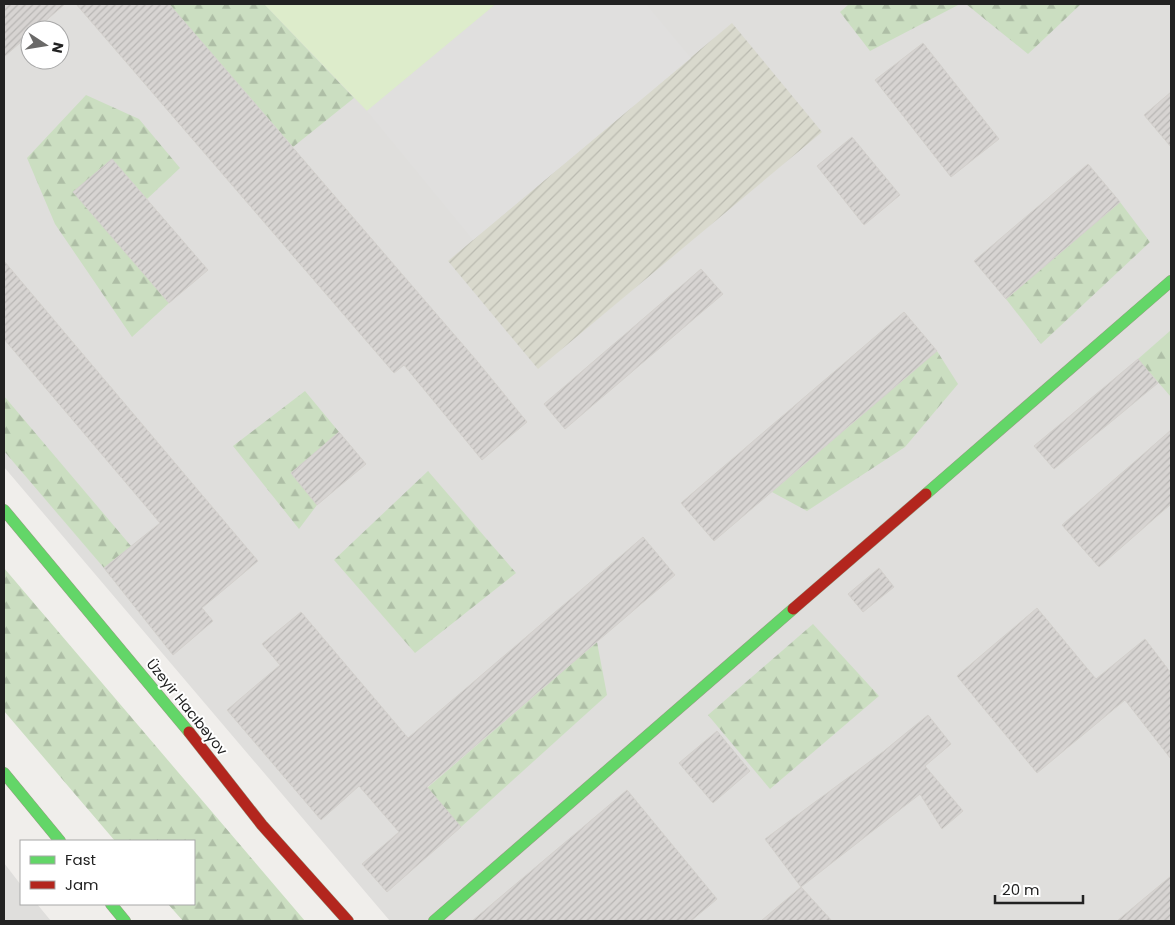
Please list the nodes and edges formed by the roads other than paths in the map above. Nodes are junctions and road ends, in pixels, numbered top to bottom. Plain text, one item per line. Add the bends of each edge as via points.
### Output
1 (1171, 281) edge
2 (4, 510) edge
3 (4, 773) edge
4 (59, 840) edge
5 (112, 905) edge
6 (126, 921) edge
7 (348, 921) edge
8 (434, 921) edge

1 - 8 street
2 - 7 street, Üzeyir Hacıbəyov via 166,703 262,825
3 - 4 street
5 - 6 street

